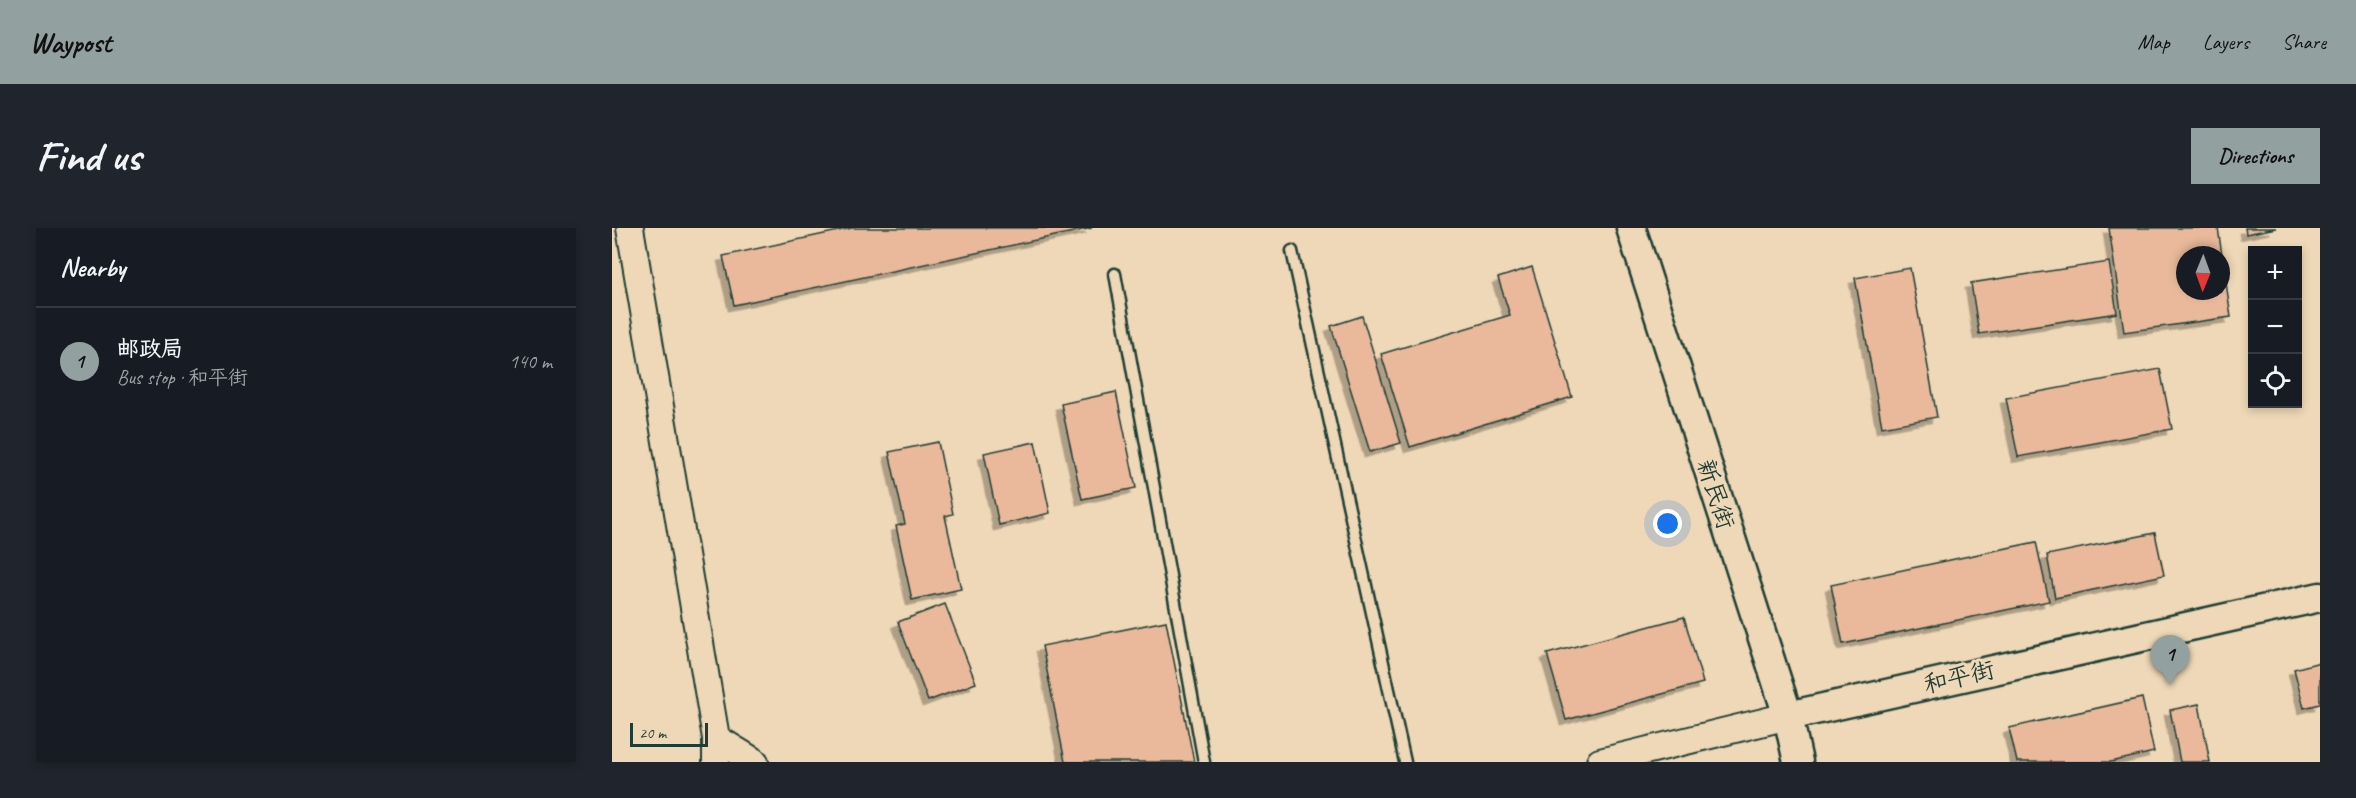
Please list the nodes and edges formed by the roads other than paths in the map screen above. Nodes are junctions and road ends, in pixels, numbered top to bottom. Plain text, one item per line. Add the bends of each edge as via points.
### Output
1 (630, 228) edge
2 (1631, 228) edge
3 (1292, 251) dead end
4 (1115, 274) dead end
5 (2320, 597) edge
6 (1788, 716) junction
7 (716, 750) edge
8 (755, 762) edge
9 (1204, 762) edge
10 (1405, 762) edge
11 (1600, 762) edge
12 (1798, 762) edge

1 - 7 street
2 - 6 main road, 新民街
3 - 10 lane
4 - 9 lane
5 - 6 main road, 和平街
6 - 11 street, 和平街
6 - 12 main road, 新民街
7 - 8 street

